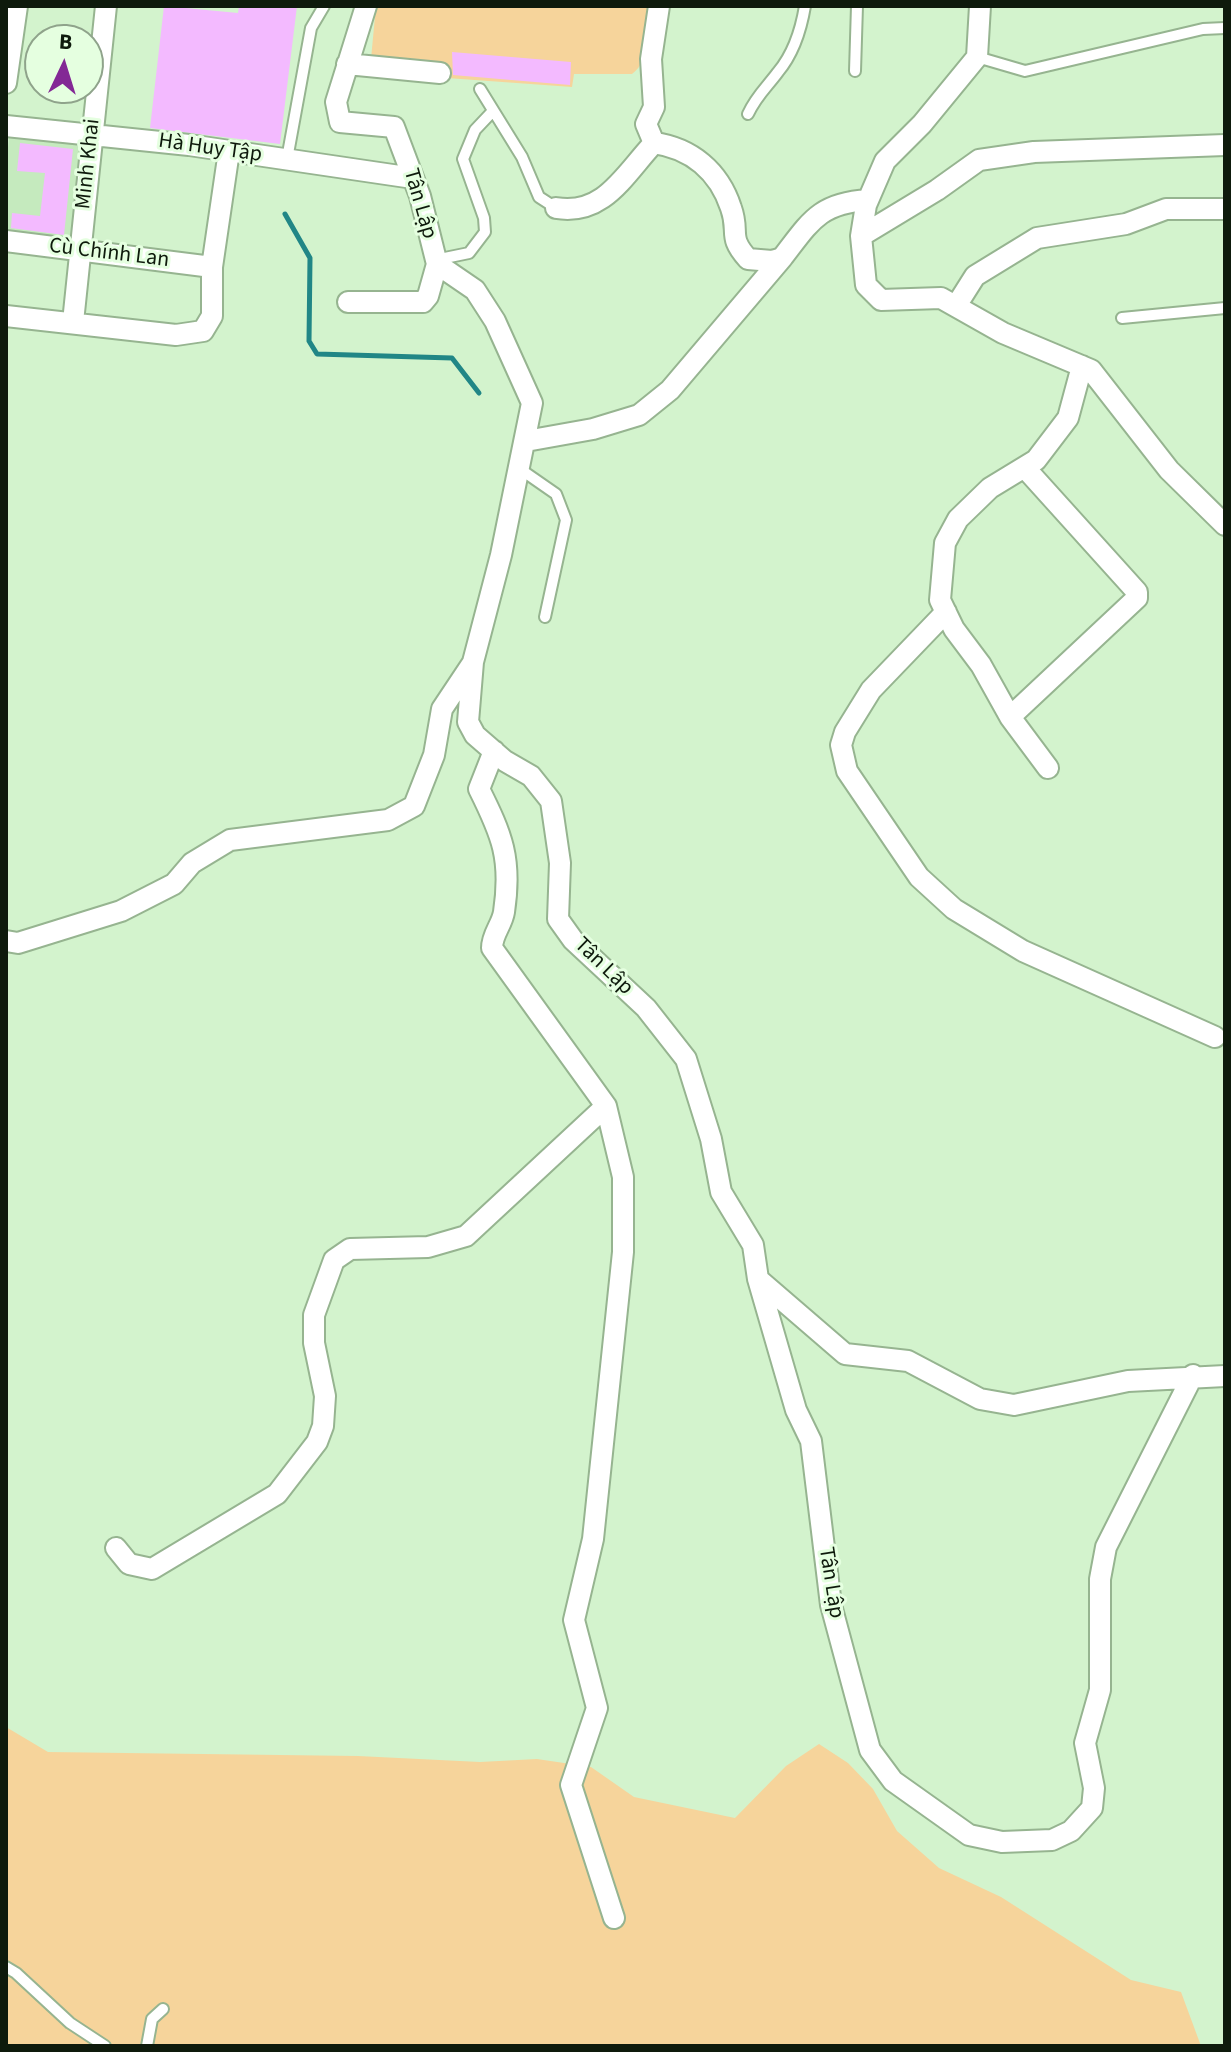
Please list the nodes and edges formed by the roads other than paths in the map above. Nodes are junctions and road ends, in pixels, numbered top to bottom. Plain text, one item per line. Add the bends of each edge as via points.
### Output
1 (17, 6) edge
2 (106, 6) edge
3 (324, 6) edge
4 (366, 6) edge
5 (659, 6) edge
6 (805, 6) edge
7 (857, 6) edge
8 (981, 7) edge
9 (1225, 28) edge
10 (977, 57) junction
11 (347, 64) junction
12 (855, 71) dead end
13 (440, 73) dead end
14 (6, 83) edge
15 (480, 89) dead end
16 (492, 112) junction
17 (748, 114) dead end
18 (6, 126) edge
19 (92, 135) junction
20 (654, 143) junction
21 (1225, 145) edge
22 (229, 151) junction
23 (287, 159) junction
24 (413, 178) junction
25 (868, 200) junction
26 (556, 208) joint
27 (1225, 209) edge
28 (861, 236) junction
29 (6, 241) edge
30 (80, 251) junction
31 (782, 258) junction
32 (436, 262) junction
33 (212, 267) junction
34 (348, 302) dead end
35 (956, 306) junction
36 (1225, 308) edge
37 (6, 316) edge
38 (1122, 318) dead end
39 (73, 322) junction
40 (1082, 366) junction
41 (526, 441) junction
42 (520, 469) junction
43 (1026, 469) junction
44 (1225, 525) edge
45 (946, 612) junction
46 (545, 617) dead end
47 (473, 662) junction
48 (1010, 717) junction
49 (494, 751) junction
50 (1048, 768) dead end
51 (6, 941) edge
52 (1215, 1037) dead end
53 (606, 1106) junction
54 (758, 1279) junction
55 (1193, 1375) junction
56 (1225, 1376) edge
57 (116, 1548) dead end
58 (614, 1918) dead end
59 (6, 1967) edge
60 (163, 2009) dead end
61 (105, 2046) edge
62 (147, 2046) edge

1 - 14 street
2 - 19 street, Minh Khai
3 - 23 lane via 311,28
4 - 11 street, Tân Lập
5 - 20 street via 651,59 654,107 646,124
6 - 17 lane via 792,51 755,96
7 - 12 lane
8 - 10 street
9 - 10 lane via 1025,71
10 - 25 street via 885,161
11 - 13 street
11 - 24 street, Tân Lập via 336,102 340,122 394,127
15 - 16 lane
16 - 26 lane via 522,157 539,197
16 - 32 lane via 475,130 463,159 485,232 469,253
18 - 19 street, Hà Huy Tập
19 - 22 street, Hà Huy Tập
19 - 30 street, Minh Khai
20 - 26 street via 597,204 585,210
20 - 31 street via 698,156 731,206 735,244 748,259
21 - 28 street via 1034,152 979,160
22 - 23 street, Hà Huy Tập
22 - 33 street
23 - 24 street, Hà Huy Tập
24 - 32 street, Tân Lập
25 - 28 street
25 - 31 street via 825,208
27 - 35 street via 1166,209 1126,224 1037,238 975,276
28 - 35 street via 866,285 881,300 941,298
29 - 30 street, Cù Chính Lan
30 - 33 street, Cù Chính Lan
30 - 39 street, Minh Khai
31 - 41 street via 670,390 639,415
32 - 34 street via 423,302
32 - 41 street, Tân Lập via 475,290 495,321 532,403
33 - 39 street via 212,316 203,331 176,335
35 - 40 street via 1003,333
36 - 38 lane
37 - 39 street
40 - 43 street via 1068,418
40 - 44 street via 1091,370 1169,470
41 - 42 street, Tân Lập
42 - 46 lane via 556,494 566,520
42 - 47 street, Tân Lập
43 - 45 street via 990,488 958,519 945,543 940,600
43 - 48 street via 1137,598
45 - 48 street
45 - 52 street via 871,690 841,745 847,771 919,877 954,909 1023,951
47 - 49 street, Tân Lập via 468,722
47 - 51 street via 442,709 434,755 414,806 388,820 230,840 192,863 174,884 121,911 18,943
48 - 50 street
49 - 53 street via 479,789 506,852 504,910 492,948
49 - 54 street, Tân Lập via 531,776 551,801 560,863 558,919 573,940 646,1008 686,1059 721,1192 753,1245
53 - 57 street via 466,1236 428,1247 350,1249 334,1260 316,1302 313,1328 325,1396 317,1442 277,1494 152,1569 129,1564
53 - 58 street via 623,1177 623,1252 593,1539 574,1620 597,1708 571,1785
54 - 55 street via 845,1354 908,1361 997,1404
54 - 55 street, Tân Lập via 796,1410 811,1441 831,1605 870,1750 893,1781 969,1835 1002,1842 1052,1840 1071,1831 1092,1808 1094,1788 1085,1743 1100,1690 1100,1579 1106,1547
55 - 56 street
59 - 61 lane
60 - 62 lane via 152,2019

